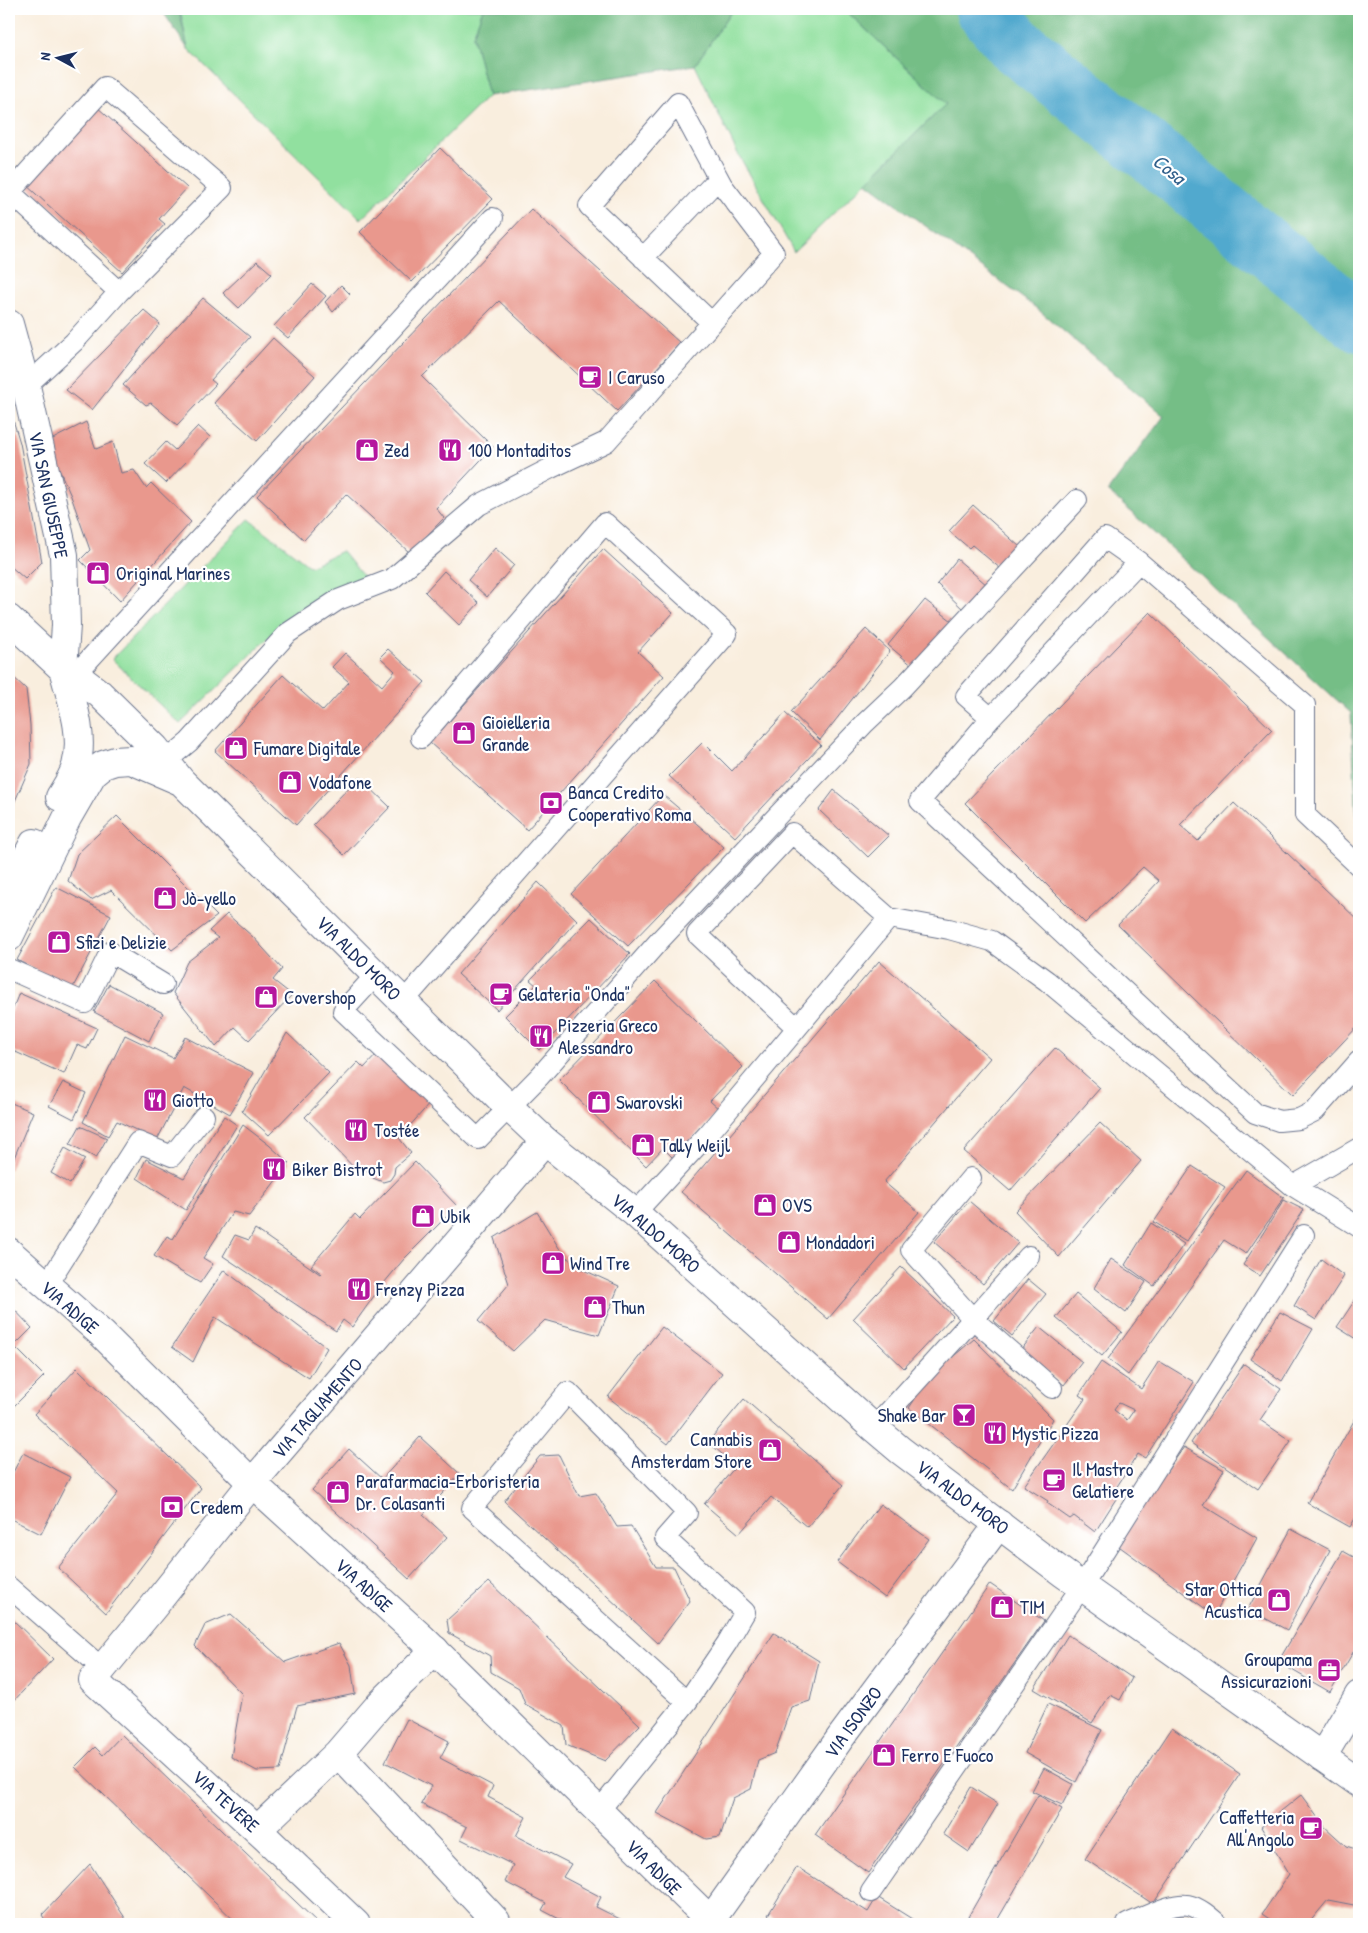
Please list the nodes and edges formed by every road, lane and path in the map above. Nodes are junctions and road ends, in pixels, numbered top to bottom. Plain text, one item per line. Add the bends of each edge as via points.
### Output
1 (718, 179) junction
2 (493, 218) dead end
3 (643, 258) junction
4 (119, 292) junction
5 (9, 324) edge
6 (712, 324) junction
7 (26, 386) junction
8 (1077, 500) dead end
9 (1139, 562) junction
10 (9, 619) edge
11 (69, 672) junction
12 (991, 718) junction
13 (421, 738) dead end
14 (174, 771) junction
15 (1359, 866) edge
16 (9, 890) edge
17 (890, 918) junction
18 (9, 937) edge
19 (9, 969) edge
20 (376, 975) junction
21 (163, 984) dead end
22 (403, 1002) junction
23 (797, 1028) junction
24 (1359, 1061) edge
25 (510, 1108) junction
26 (204, 1116) dead end
27 (545, 1141) junction
28 (1359, 1148) edge
29 (971, 1178) dead end
30 (1293, 1186) junction
31 (636, 1213) junction
32 (1359, 1227) edge
33 (1304, 1235) dead end
34 (9, 1252) edge
35 (1029, 1256) dead end
36 (46, 1286) junction
37 (973, 1319) junction
38 (1052, 1388) dead end
39 (874, 1428) junction
40 (252, 1484) junction
41 (999, 1524) junction
42 (1082, 1586) junction
43 (9, 1587) edge
44 (435, 1650) junction
45 (98, 1675) junction
46 (1359, 1696) edge
47 (687, 1702) junction
48 (338, 1753) junction
49 (1322, 1757) junction
50 (1359, 1783) edge
51 (598, 1812) junction
52 (257, 1830) junction
53 (871, 1892) dead end
54 (710, 1923) edge
55 (356, 1924) edge
56 (497, 1924) edge
57 (1127, 1924) edge
58 (1218, 1924) edge

1 - 3 lane
1 - 3 lane via 678,103 589,206
1 - 6 lane via 774,254
2 - 11 lane
3 - 6 lane
4 - 4 lane via 222,188 105,86 10,192
4 - 7 lane via 74,342
5 - 7 main road, VIA SAN GIUSEPPE
6 - 14 lane via 606,442 479,505 392,579 338,600 288,633 190,742
7 - 11 main road, VIA SAN GIUSEPPE via 64,555
8 - 25 lane via 903,688 865,723 659,942
9 - 12 lane
9 - 12 lane via 1105,538 966,696
9 - 15 lane via 1305,705 1305,814
10 - 11 main road, VIA ALDO MORO
11 - 14 main road, VIA ALDO MORO via 100,694
11 - 16 main road via 76,720 76,765
12 - 24 lane via 920,801 927,808 1255,1113 1279,1121 1299,1119 1315,1111
13 - 22 lane via 605,523 727,634
14 - 18 main road via 131,760 103,765 93,773 67,818
14 - 20 main road, VIA ALDO MORO
17 - 23 lane
17 - 23 lane via 792,834 697,934
17 - 30 lane via 992,941 1047,981
19 - 21 lane via 85,1003 110,952
20 - 22 main road, VIA ALDO MORO
20 - 25 lane via 343,1011 478,1139
22 - 25 main road, VIA ALDO MORO
23 - 31 lane via 709,1133
25 - 27 main road, VIA ALDO MORO
26 - 36 lane via 172,1156 138,1142
27 - 31 main road, VIA ALDO MORO
27 - 40 main road, VIA TAGLIAMENTO
28 - 30 lane
29 - 37 lane via 911,1250
30 - 32 lane
31 - 39 main road, VIA ALDO MORO
33 - 42 lane
34 - 36 main road, VIA ADIGE
35 - 37 lane
36 - 40 main road, VIA ADIGE via 102,1334
37 - 38 lane
37 - 39 lane
39 - 41 main road, VIA ALDO MORO
40 - 44 main road, VIA ADIGE
40 - 45 main road, VIA TAGLIAMENTO
41 - 42 main road, VIA ALDO MORO
41 - 54 main road, VIA ISONZO via 841,1737
42 - 49 main road, VIA ALDO MORO
42 - 53 lane
43 - 45 lane
44 - 48 main road via 381,1703
44 - 51 main road, VIA ADIGE
45 - 52 main road, VIA TEVERE
46 - 49 main road
47 - 47 lane via 472,1508 568,1392 687,1512 665,1538 746,1612
47 - 51 lane
48 - 52 main road
48 - 56 main road
49 - 50 main road, VIA ALDO MORO
51 - 54 main road, VIA ADIGE
52 - 55 main road, VIA TEVERE
57 - 58 lane via 1168,1908 1188,1905

